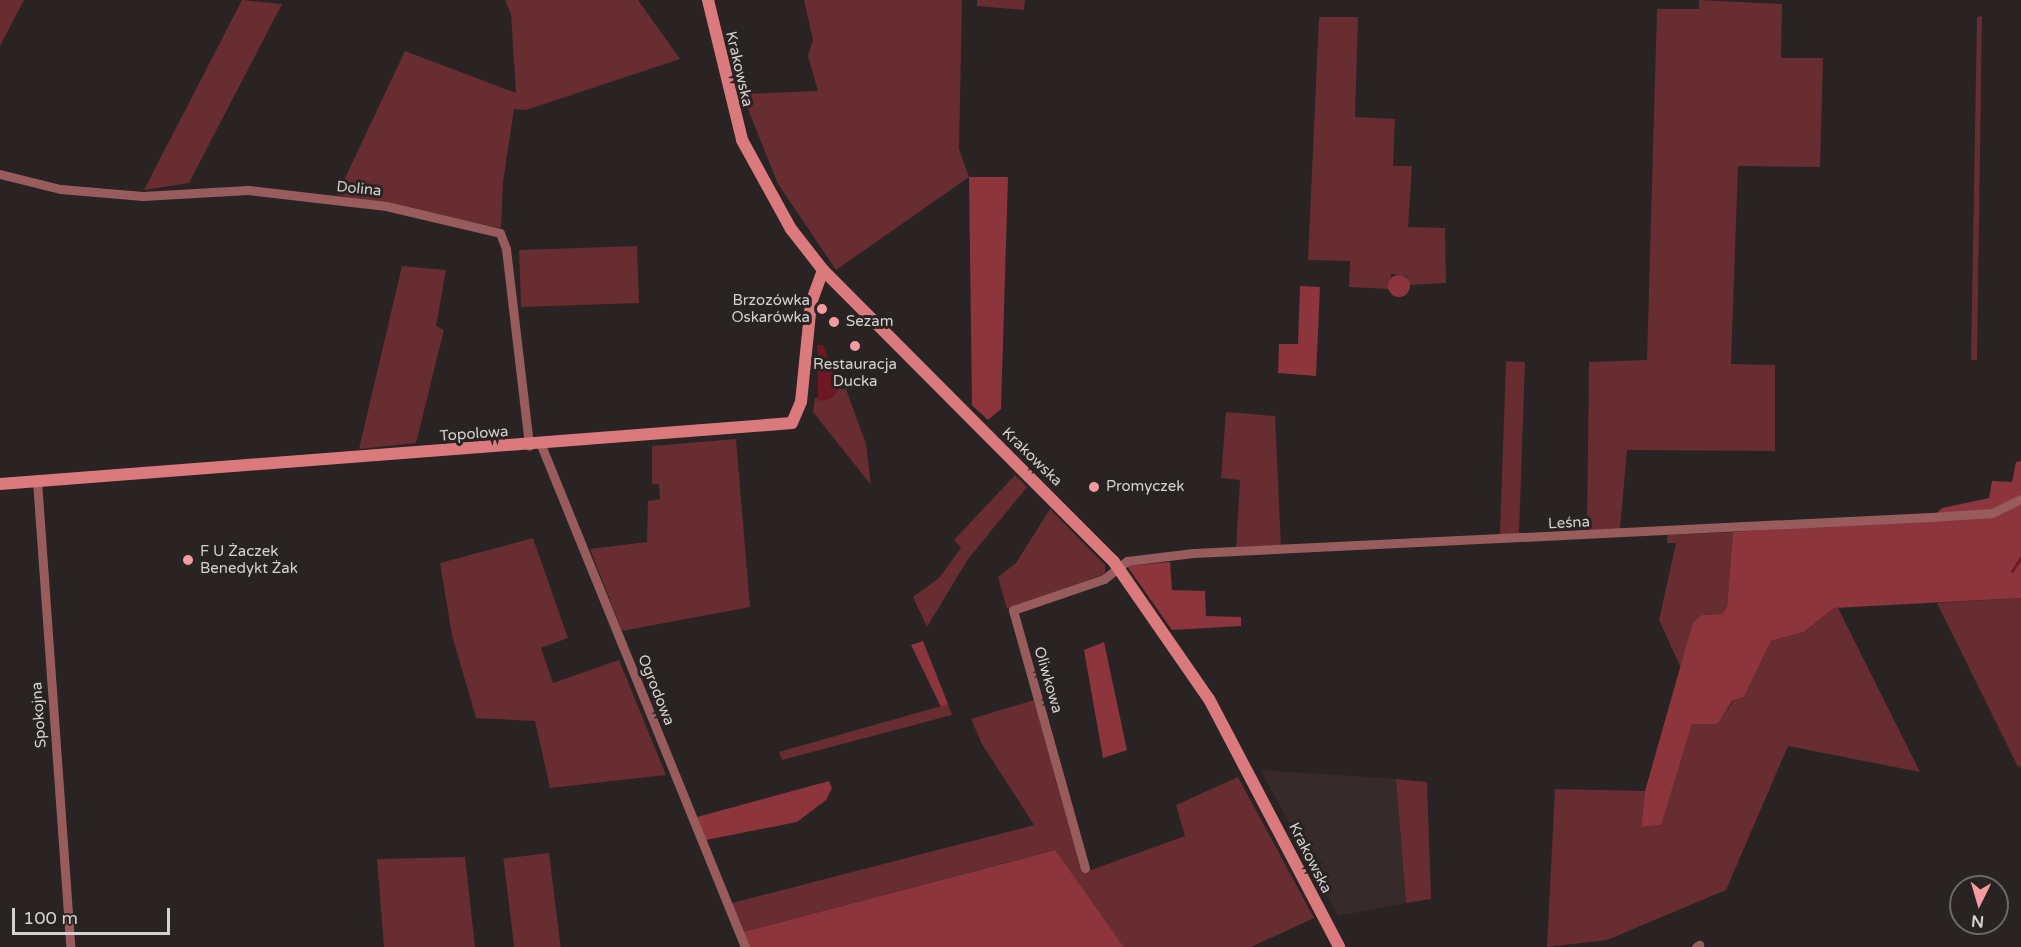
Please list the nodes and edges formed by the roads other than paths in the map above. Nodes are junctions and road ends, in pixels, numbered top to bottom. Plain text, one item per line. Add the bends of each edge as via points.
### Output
1 (708, 0) edge
2 (0, 174) edge
3 (823, 270) junction
4 (535, 445) junction
5 (37, 481) junction
6 (0, 484) edge
7 (2021, 499) edge
8 (1118, 569) junction
9 (1085, 868) dead end
10 (70, 947) edge
11 (745, 947) edge
12 (1339, 947) edge

1 - 3 main road, Krakowska via 746,150 774,203
2 - 4 street, Dolina via 60,189 143,196 248,190 386,206 500,233 506,249
3 - 4 main road, Topolowa via 811,303 801,402 792,423
3 - 8 main road, Krakowska
4 - 5 main road, Topolowa
4 - 11 street, Ogrodowa
5 - 6 main road, Topolowa
5 - 10 street, Spokojna
7 - 8 street, Leśna via 1992,513 1482,543 1194,554 1127,561
8 - 9 street, Oliwkowa via 1104,579 1013,609
8 - 12 main road, Krakowska via 1209,699

